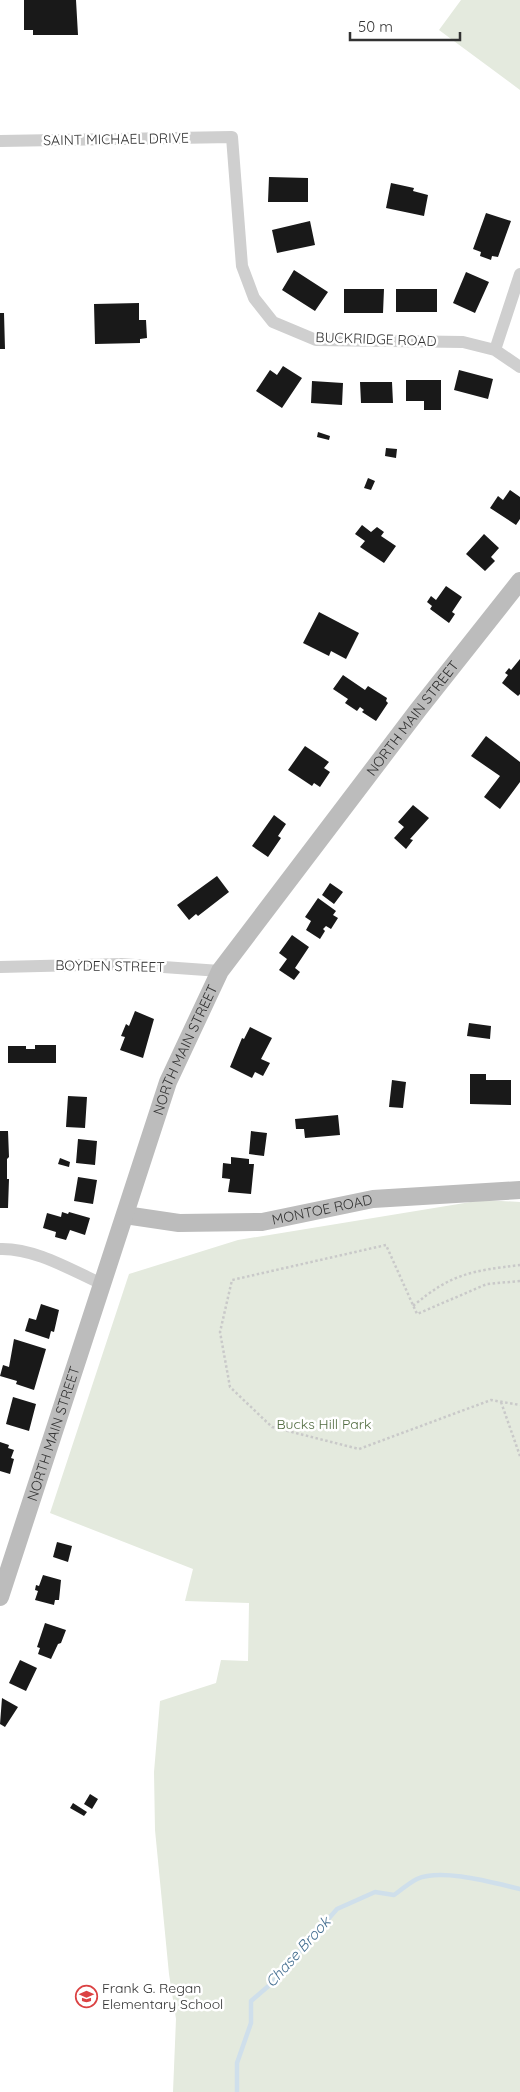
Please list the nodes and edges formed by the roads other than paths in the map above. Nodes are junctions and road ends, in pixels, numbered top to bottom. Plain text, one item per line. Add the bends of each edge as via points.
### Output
1 (232, 137) joint
2 (0, 141) edge
3 (520, 274) edge
4 (495, 350) junction
5 (520, 367) edge
6 (520, 581) edge
7 (0, 967) edge
8 (220, 971) junction
9 (520, 1190) edge
10 (125, 1215) junction
11 (0, 1249) edge
12 (102, 1284) junction
13 (0, 1597) edge

1 - 2 street, SAINT MICHAEL DRIVE
1 - 4 street, BUCKRIDGE ROAD via 242,266 254,298 273,322 316,340 463,342
3 - 4 street
4 - 5 street, BUCKRIDGE ROAD
6 - 8 main road, NORTH MAIN STREET
7 - 8 street, BOYDEN STREET via 121,964
8 - 10 main road, NORTH MAIN STREET via 168,1082
9 - 10 main road, MONTOE ROAD via 373,1199 262,1222 179,1223
10 - 12 main road, NORTH MAIN STREET
11 - 12 street via 13,1248
12 - 13 main road, NORTH MAIN STREET

